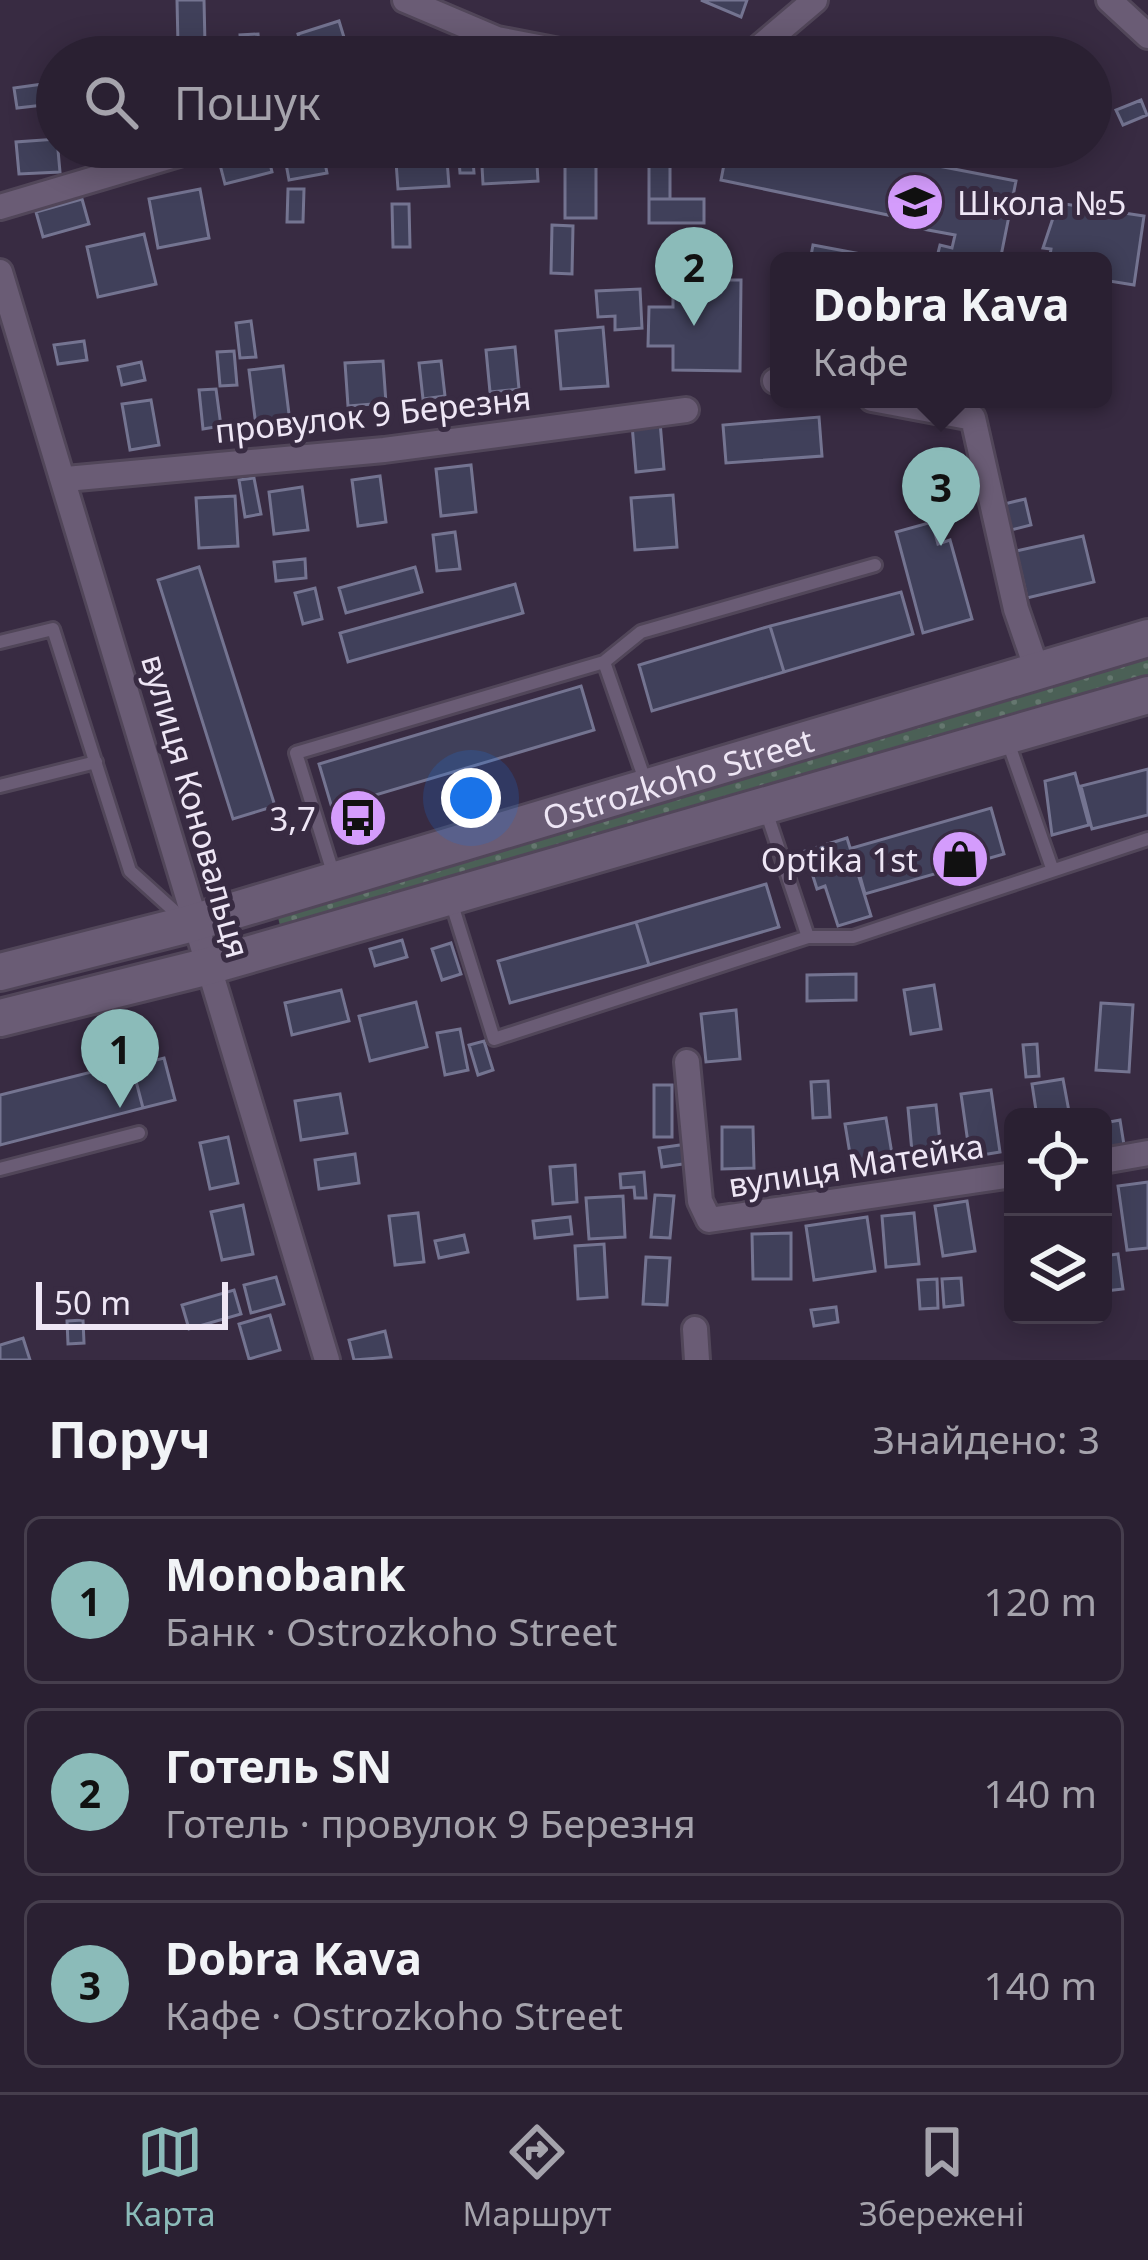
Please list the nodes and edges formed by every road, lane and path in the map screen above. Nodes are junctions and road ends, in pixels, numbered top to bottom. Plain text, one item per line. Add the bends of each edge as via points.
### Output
1 (405, 0) edge
2 (814, 0) edge
3 (1109, 0) edge
4 (490, 36) edge
5 (772, 36) edge
6 (1148, 36) edge
7 (131, 168) edge
8 (0, 207) edge
9 (0, 272) edge
10 (920, 408) edge
11 (686, 410) dead end
12 (66, 479) junction
13 (875, 565) dead end
14 (1148, 638) edge
15 (0, 642) edge
16 (604, 662) junction
17 (1037, 670) junction
18 (1148, 695) edge
19 (1006, 736) junction
20 (96, 762) junction
21 (0, 786) edge
22 (647, 787) junction
23 (765, 808) junction
24 (1148, 839) edge
25 (1052, 868) junction
26 (335, 880) junction
27 (449, 897) junction
28 (192, 923) junction
29 (808, 938) junction
30 (209, 966) junction
31 (0, 972) edge
32 (0, 1018) edge
33 (688, 1062) dead end
34 (139, 1133) dead end
35 (1148, 1153) edge
36 (1112, 1159) edge
37 (0, 1169) edge
38 (1004, 1176) edge
39 (695, 1329) dead end
40 (327, 1360) edge
41 (697, 1360) edge

1 - 4 street
2 - 5 street
3 - 6 street
7 - 8 street
9 - 12 street, вулиця Коновальця
10 - 17 street via 973,418
11 - 12 street, провулок 9 Березня via 384,450
12 - 28 street, вулиця Коновальця
13 - 16 lane via 641,632
14 - 17 main road, Ostrozkoho Street
15 - 20 lane via 53,629
16 - 22 lane
16 - 26 lane via 296,753
17 - 22 main road, Ostrozkoho Street
18 - 19 main road, Ostrozkoho Street
19 - 23 main road, Ostrozkoho Street
19 - 25 lane
20 - 21 lane
20 - 28 lane via 130,871
22 - 26 main road, Ostrozkoho Street
23 - 27 main road, Ostrozkoho Street
23 - 29 lane
24 - 25 lane
25 - 29 lane via 853,937
26 - 28 main road, Ostrozkoho Street
27 - 29 lane via 494,1039
27 - 30 main road, Ostrozkoho Street
28 - 30 street, вулиця Коновальця
28 - 31 main road, Ostrozkoho Street
30 - 32 main road, Ostrozkoho Street
30 - 40 street, вулиця Коновальця
33 - 38 street, вулиця Матейка via 700,1201 709,1220
34 - 37 lane
35 - 36 street
39 - 41 street

